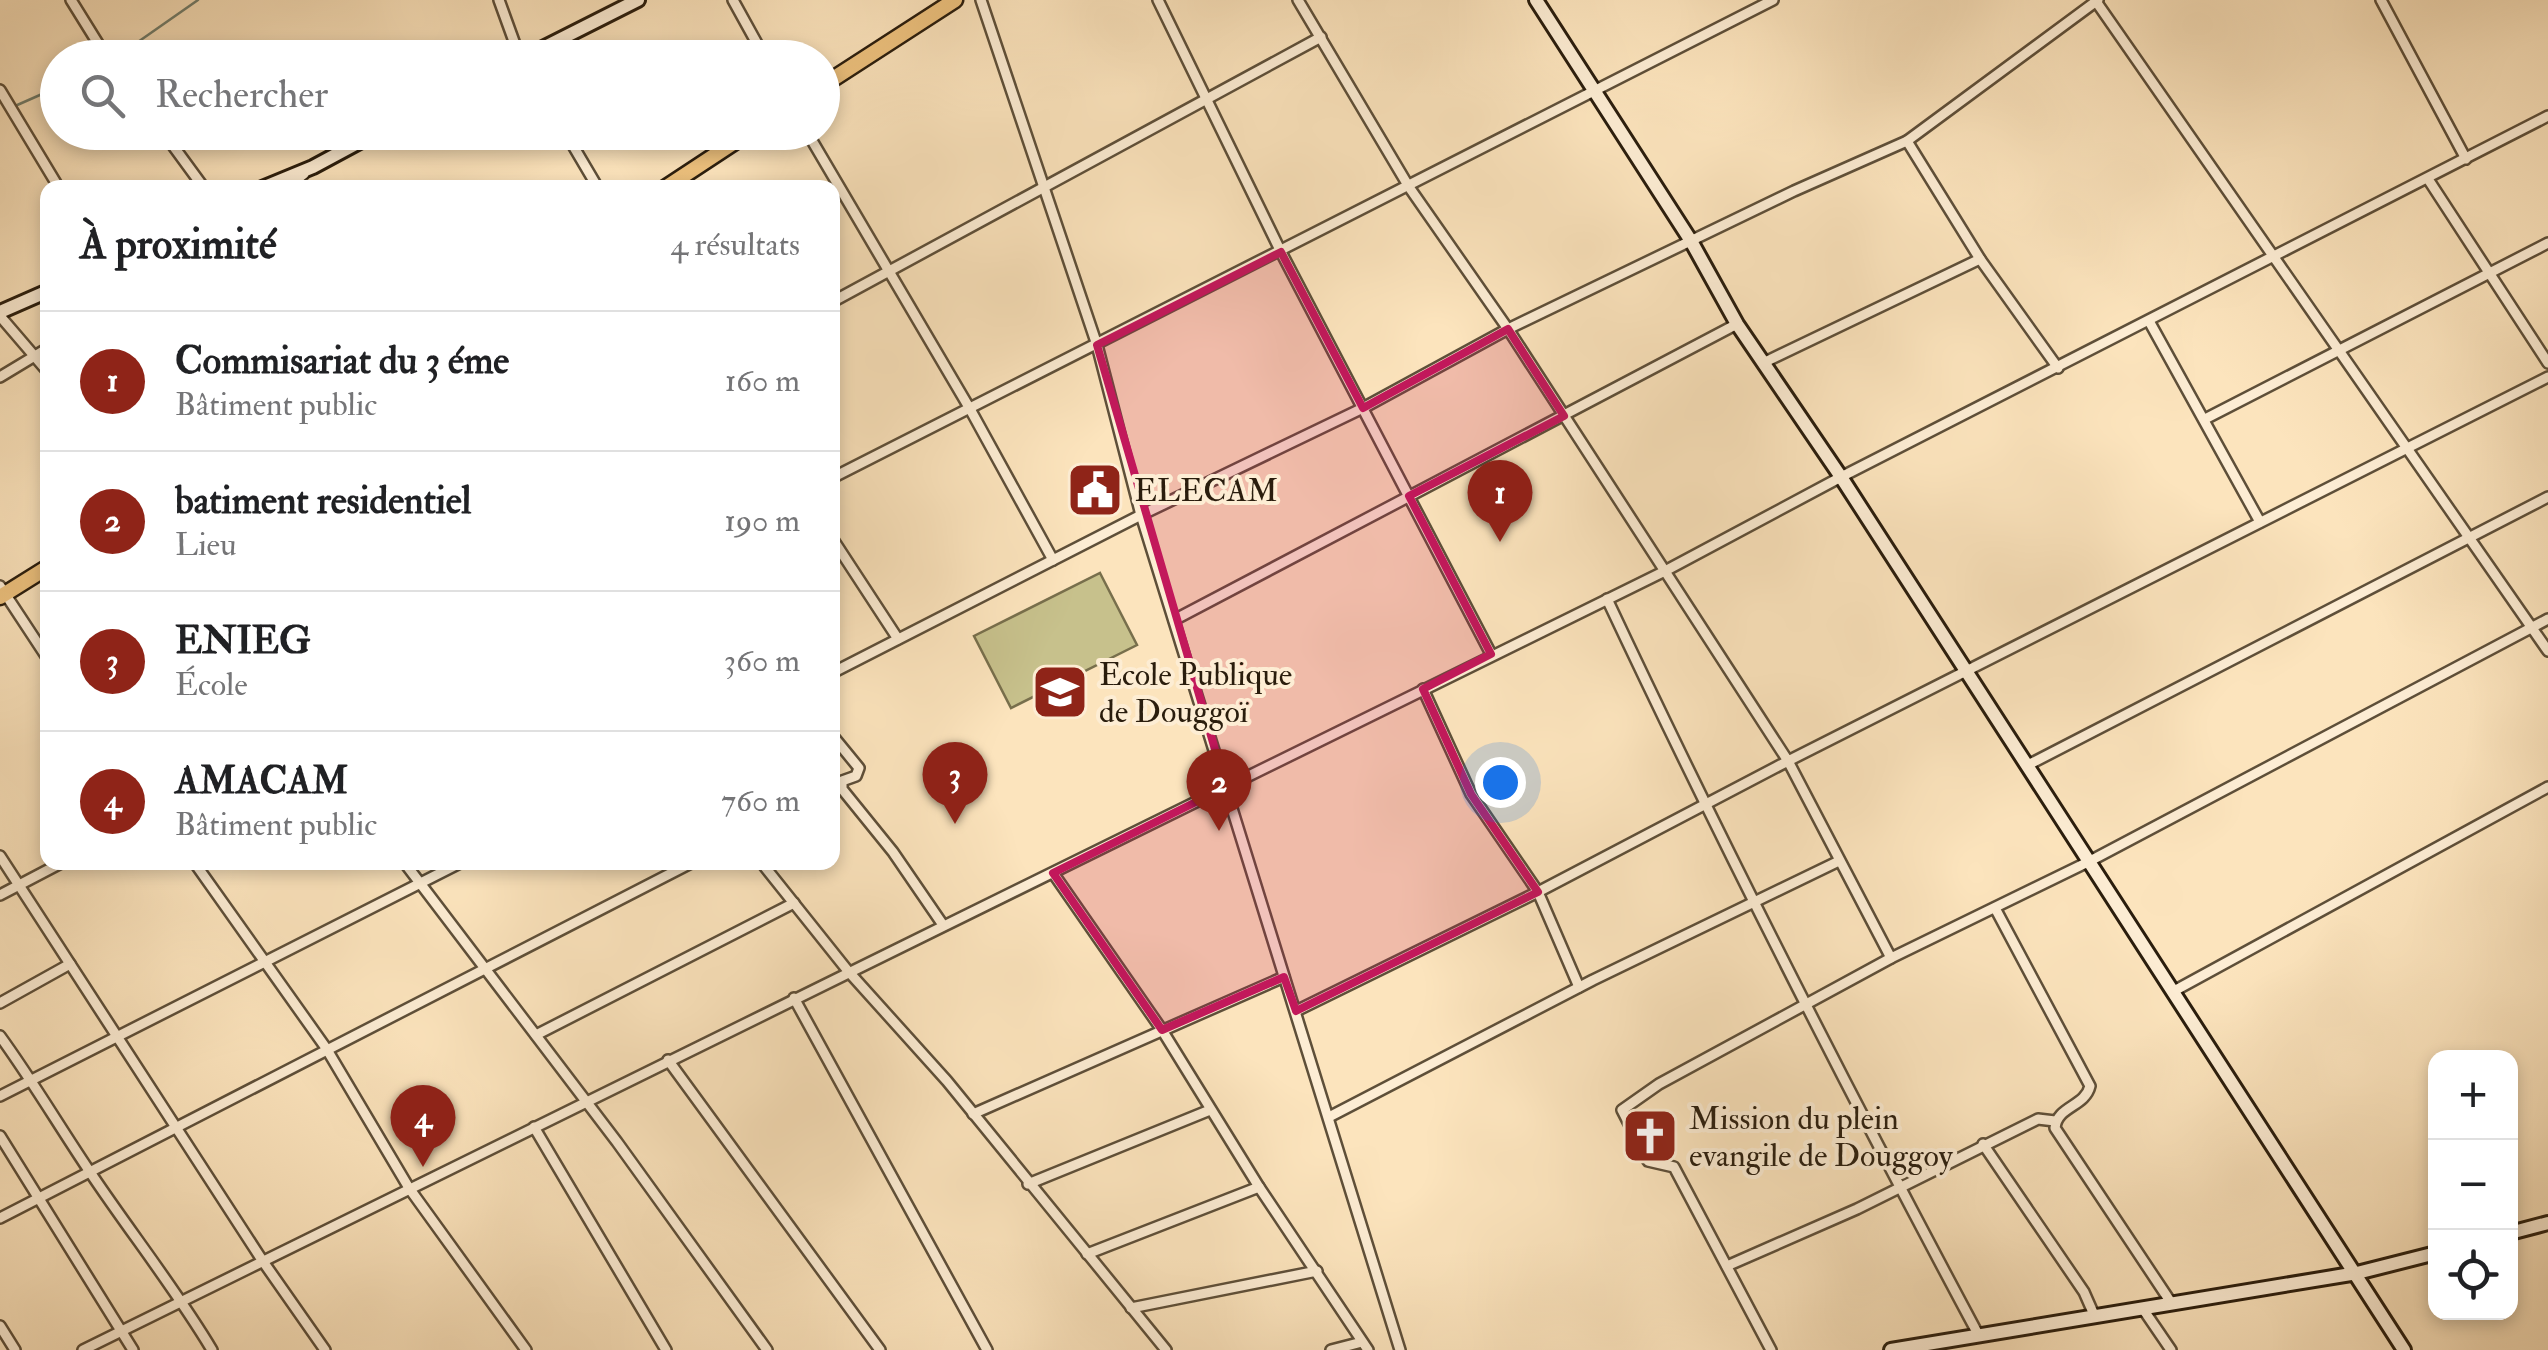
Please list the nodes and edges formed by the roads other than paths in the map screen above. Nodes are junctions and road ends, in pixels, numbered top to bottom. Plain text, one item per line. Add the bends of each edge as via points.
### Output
1 (72, 0) edge
2 (499, 0) edge
3 (638, 0) edge
4 (734, 0) edge
5 (955, 0) edge
6 (982, 0) edge
7 (1158, 0) edge
8 (1298, 0) edge
9 (1536, 0) edge
10 (1773, 0) edge
11 (2096, 0) edge
12 (2381, 0) edge
13 (1321, 37) junction
14 (96, 40) edge
15 (515, 40) edge
16 (558, 40) edge
17 (755, 40) edge
18 (840, 74) edge
19 (0, 90) edge
20 (1593, 90) junction
21 (1206, 102) junction
22 (2548, 116) edge
23 (1907, 141) junction
24 (176, 150) edge
25 (345, 150) edge
26 (576, 150) edge
27 (722, 150) edge
28 (818, 150) edge
29 (2466, 159) junction
30 (314, 167) junction
31 (2428, 179) junction
32 (54, 180) edge
33 (198, 180) edge
34 (282, 180) edge
35 (297, 180) edge
36 (593, 180) edge
37 (676, 180) edge
38 (835, 180) edge
39 (1045, 186) junction
40 (1409, 187) junction
41 (840, 188) edge
42 (1691, 241) junction
43 (2548, 242) edge
44 (1281, 252) junction
45 (2275, 256) junction
46 (1980, 258) junction
47 (888, 272) junction
48 (2490, 273) junction
49 (40, 296) edge
50 (840, 298) edge
51 (0, 314) edge
52 (2149, 321) junction
53 (1737, 324) junction
54 (1508, 330) junction
55 (1097, 345) junction
56 (2340, 350) junction
57 (40, 353) edge
58 (35, 356) junction
59 (40, 362) edge
60 (1763, 363) junction
61 (2548, 363) edge
62 (2058, 368) junction
63 (2548, 377) edge
64 (0, 378) edge
65 (1363, 408) junction
66 (970, 409) junction
67 (1564, 416) junction
68 (2205, 419) junction
69 (2408, 449) junction
70 (840, 474) edge
71 (1841, 476) junction
72 (1409, 496) junction
73 (2548, 497) edge
74 (1141, 515) junction
75 (2260, 522) junction
76 (2468, 536) junction
77 (840, 550) edge
78 (1052, 560) junction
79 (40, 572) edge
80 (1664, 572) junction
81 (2, 592) edge
82 (1607, 599) junction
83 (1174, 620) junction
84 (2548, 620) edge
85 (2532, 628) junction
86 (898, 640) junction
87 (40, 647) edge
88 (2548, 651) edge
89 (1491, 654) junction
90 (840, 669) edge
91 (1966, 672) junction
92 (1423, 689) junction
93 (840, 745) edge
94 (1788, 761) junction
95 (2028, 765) junction
96 (1226, 787) junction
97 (2548, 788) edge
98 (1704, 804) junction
99 (0, 856) edge
100 (1840, 861) junction
101 (2090, 861) junction
102 (48, 870) edge
103 (199, 870) edge
104 (409, 870) edge
105 (446, 870) edge
106 (677, 870) edge
107 (767, 870) edge
108 (1053, 873) junction
109 (419, 884) junction
110 (19, 885) junction
111 (1538, 892) junction
112 (0, 895) edge
113 (1756, 901) junction
114 (794, 903) junction
115 (1996, 908) junction
116 (943, 926) junction
117 (1891, 958) junction
118 (262, 962) junction
119 (70, 964) junction
120 (486, 968) junction
121 (848, 972) junction
122 (1284, 977) junction
123 (1580, 987) junction
124 (2174, 992) junction
125 (794, 998) junction
126 (0, 1003) edge
127 (1806, 1004) junction
128 (1296, 1011) junction
129 (1162, 1030) junction
130 (536, 1035) junction
131 (0, 1036) edge
132 (117, 1038) junction
133 (326, 1048) junction
134 (668, 1060) junction
135 (33, 1080) junction
136 (0, 1096) edge
137 (584, 1101) junction
138 (1210, 1110) junction
139 (973, 1114) junction
140 (1328, 1116) junction
141 (2055, 1121) junction
142 (534, 1126) junction
143 (174, 1127) junction
144 (0, 1136) edge
145 (1982, 1144) junction
146 (90, 1172) junction
147 (1028, 1184) junction
148 (1260, 1187) junction
149 (1899, 1187) junction
150 (409, 1188) junction
151 (40, 1197) junction
152 (0, 1218) edge
153 (2548, 1223) edge
154 (2518, 1231) edge
155 (1086, 1254) junction
156 (2428, 1254) edge
157 (262, 1260) junction
158 (1726, 1266) junction
159 (1317, 1272) junction
160 (2357, 1273) junction
161 (182, 1300) junction
162 (2172, 1304) junction
163 (1131, 1308) junction
164 (2143, 1309) junction
165 (2095, 1317) junction
166 (0, 1326) edge
167 (121, 1331) junction
168 (1978, 1336) junction
169 (1365, 1346) edge
170 (15, 1350) edge
171 (83, 1350) edge
172 (133, 1350) edge
173 (212, 1350) edge
174 (325, 1350) edge
175 (526, 1350) edge
176 (666, 1350) edge
177 (767, 1350) edge
178 (880, 1350) edge
179 (986, 1350) edge
180 (1166, 1350) edge
181 (1330, 1350) edge
182 (1400, 1350) edge
183 (1771, 1350) edge
184 (1892, 1350) edge
185 (2171, 1350) edge
186 (2404, 1350) edge

1 - 14 street
2 - 15 street
3 - 16 street
4 - 17 street
5 - 18 main road
6 - 39 street
7 - 21 street
8 - 13 street
9 - 20 street
10 - 20 street
11 - 23 street
11 - 45 street
12 - 29 street
13 - 21 street
13 - 40 street
19 - 32 street
20 - 40 street
20 - 42 street
21 - 39 street
21 - 44 street
22 - 29 street
23 - 42 street
23 - 46 street
24 - 33 street
25 - 30 street
26 - 36 street
27 - 37 main road
28 - 38 street
29 - 31 street
30 - 34 street
30 - 35 street
31 - 45 street
31 - 48 street
39 - 47 street
39 - 55 street
40 - 44 street
40 - 54 street
41 - 47 street
42 - 53 street
42 - 54 street
43 - 48 street
44 - 55 street
44 - 65 street
45 - 52 street
45 - 56 street
46 - 60 street
46 - 62 street
47 - 50 street
47 - 66 street
48 - 56 street
48 - 61 street
49 - 51 street
51 - 58 street
52 - 62 street
52 - 68 street
53 - 60 street
53 - 67 street
54 - 65 street
54 - 67 street
55 - 66 street
55 - 74 street
56 - 68 street
56 - 69 street
57 - 58 street
58 - 59 street
58 - 64 street
60 - 71 street
62 - 71 street
63 - 69 street
65 - 72 street
65 - 74 street
66 - 70 street
66 - 78 street
67 - 72 street
67 - 80 street
68 - 75 street
69 - 75 street
69 - 76 street
71 - 80 street
71 - 91 street
72 - 83 street
72 - 89 street
73 - 76 street
74 - 78 street
74 - 83 street
75 - 91 street
76 - 85 street
76 - 95 street
77 - 86 street
78 - 86 street
79 - 81 main road
80 - 82 street
80 - 94 street
81 - 87 street
82 - 89 street
82 - 98 street
83 - 96 street
84 - 85 street
85 - 88 street
85 - 101 street
86 - 90 street
89 - 92 street
91 - 94 street
91 - 95 street
92 - 96 street
92 - 111 street via 1470,794
93 - 116 street via 858,768 842,789
94 - 98 street
94 - 100 street
95 - 101 street
96 - 108 street
96 - 122 street
97 - 124 street
98 - 111 street
98 - 113 street
99 - 110 street
100 - 113 street
100 - 117 street
101 - 115 street
101 - 124 street
102 - 110 street
103 - 118 street
104 - 109 street
105 - 109 street
106 - 120 street
107 - 114 street
108 - 116 street
108 - 129 street
109 - 118 street
109 - 120 street
110 - 112 street
110 - 119 street
111 - 123 street
111 - 128 street
113 - 123 street
113 - 127 street
114 - 121 street
114 - 130 street
115 - 117 street
115 - 141 street via 2090,1086 2086,1098
116 - 121 street
117 - 127 street
118 - 132 street
118 - 133 street
119 - 126 street
119 - 132 street
120 - 130 street
120 - 133 street
121 - 125 street
121 - 139 street
122 - 128 street
122 - 129 street
123 - 140 street
124 - 160 street
125 - 134 street
125 - 179 street
127 - 149 street
127 - 158 street via 1622,1110 1648,1161 1674,1167
128 - 140 street
129 - 138 street
129 - 139 street
130 - 137 street
131 - 135 street
132 - 135 street
132 - 143 street
133 - 143 street
133 - 150 street
134 - 137 street
134 - 178 street
135 - 136 street
135 - 146 street
137 - 142 street
137 - 177 street
138 - 147 street
138 - 148 street
139 - 147 street
140 - 182 street
141 - 145 street via 2038,1119
141 - 162 street
142 - 150 street
142 - 176 street
143 - 146 street
143 - 157 street
144 - 151 street
145 - 149 street
145 - 165 street
146 - 151 street
146 - 161 street
147 - 155 street
148 - 155 street
148 - 159 street
149 - 158 street
149 - 168 street
150 - 157 street
150 - 175 street
151 - 152 street
151 - 167 street
153 - 154 street
155 - 163 street
156 - 160 street
157 - 161 street
157 - 174 street
158 - 183 street
159 - 163 street
159 - 169 street
160 - 162 street
160 - 186 street
161 - 167 street
161 - 173 street
162 - 164 street
163 - 180 street
164 - 165 street
164 - 185 street
165 - 168 street
166 - 170 street
167 - 171 street
167 - 172 street
168 - 184 street
169 - 181 street

